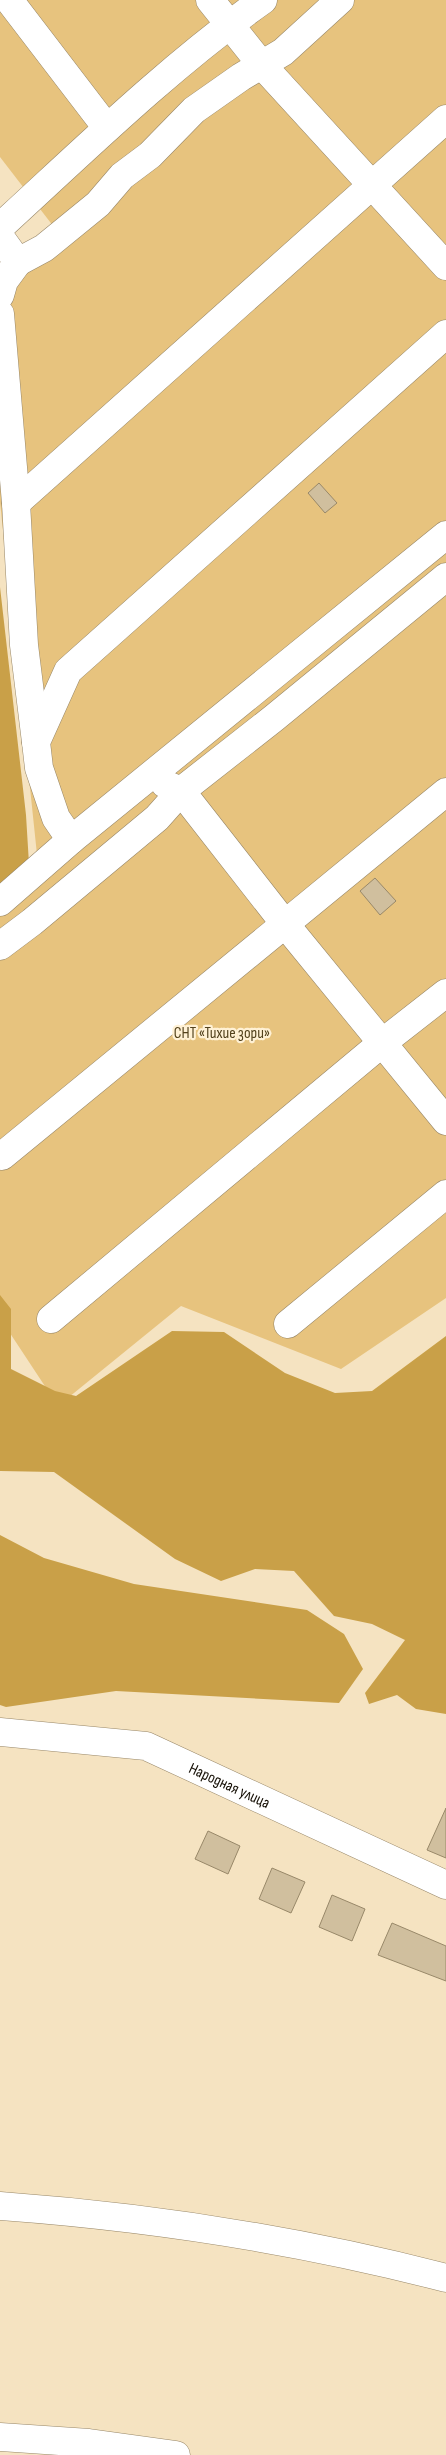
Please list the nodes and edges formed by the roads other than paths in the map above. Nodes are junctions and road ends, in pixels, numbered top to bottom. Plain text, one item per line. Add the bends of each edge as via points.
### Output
1 (9, 0) edge
2 (210, 0) edge
3 (263, 0) edge
4 (340, 0) edge
5 (229, 24) junction
6 (261, 64) junction
7 (446, 119) edge
8 (108, 128) junction
9 (373, 185) junction
10 (0, 227) edge
11 (0, 237) edge
12 (18, 262) junction
13 (446, 266) edge
14 (0, 295) edge
15 (0, 314) edge
16 (446, 334) edge
17 (16, 503) junction
18 (446, 535) edge
19 (446, 577) edge
20 (36, 742) junction
21 (152, 776) junction
22 (181, 791) junction
23 (446, 792) edge
24 (72, 840) junction
25 (0, 902) edge
26 (285, 924) junction
27 (0, 946) edge
28 (446, 993) edge
29 (382, 1043) junction
30 (446, 1121) edge
31 (2, 1156) dead end
32 (446, 1194) edge
33 (50, 1319) dead end
34 (288, 1324) dead end
35 (0, 1732) edge
36 (446, 1885) edge
37 (0, 2206) edge
38 (446, 2278) edge
39 (0, 2437) edge
40 (176, 2455) edge

1 - 8 street
2 - 5 street
3 - 5 street
4 - 6 street via 283,52
5 - 6 street
5 - 8 street
6 - 9 street
6 - 12 street via 194,110 150,155 122,176 98,204 44,248
7 - 9 street
8 - 10 street
9 - 13 street
9 - 17 street
11 - 12 street
12 - 14 street via 4,281
15 - 17 street
16 - 20 street via 68,671
17 - 20 street via 24,645
18 - 21 street
19 - 22 street
20 - 24 street via 39,768 56,818
21 - 22 street via 157,782 170,784
21 - 24 street
22 - 26 street
22 - 27 street via 157,818
23 - 26 street
24 - 25 street
26 - 29 street
26 - 31 street
28 - 29 street
29 - 30 street
29 - 33 street
32 - 34 street
35 - 36 street, Народная улица via 146,1746
37 - 38 street via 77,2212 239,2234 374,2260
39 - 40 street via 89,2442

